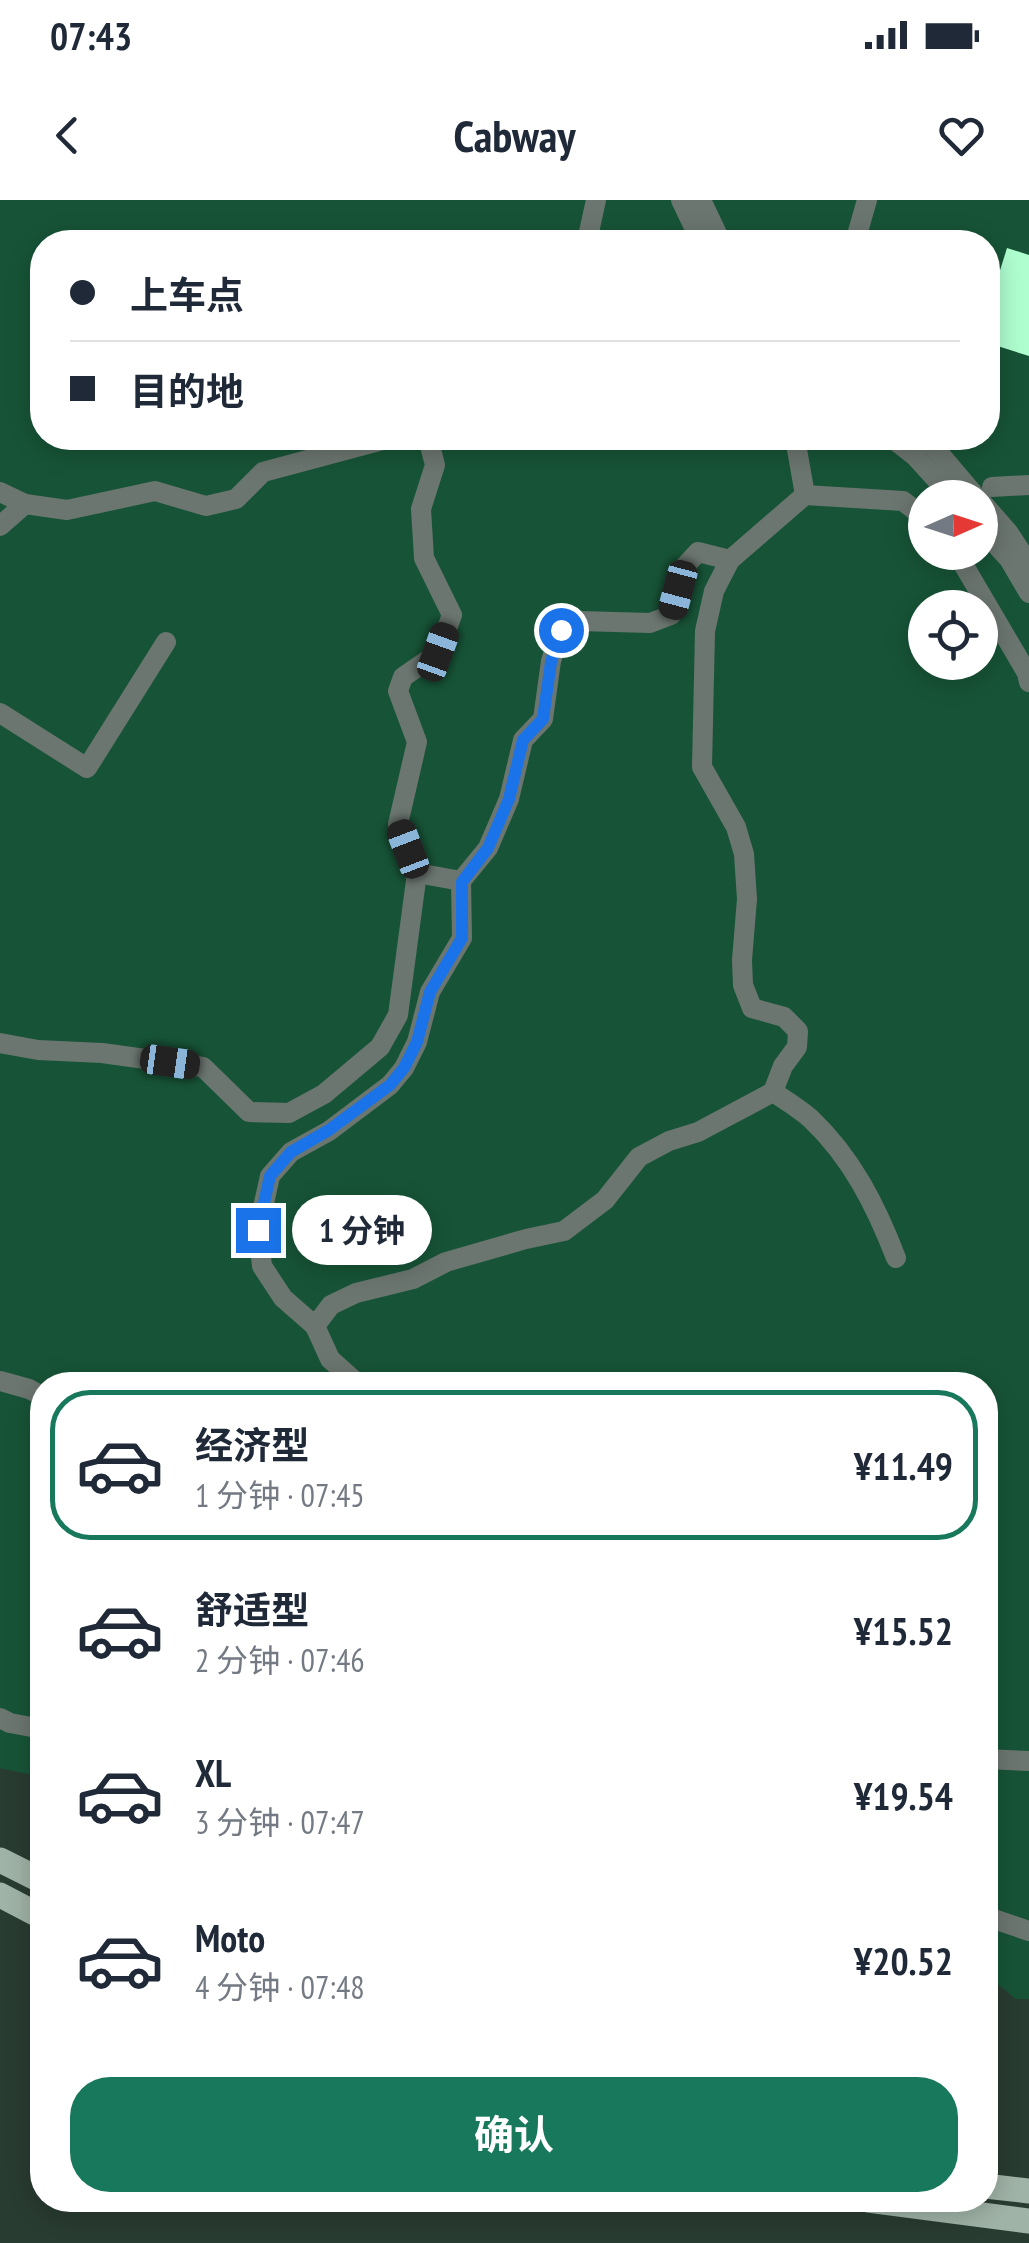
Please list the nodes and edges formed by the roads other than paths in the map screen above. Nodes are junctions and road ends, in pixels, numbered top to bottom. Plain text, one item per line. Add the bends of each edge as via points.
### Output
1 (596, 200) edge
2 (681, 200) edge
3 (701, 200) edge
4 (867, 200) edge
5 (589, 230) edge
6 (695, 230) edge
7 (715, 230) edge
8 (858, 230) edge
9 (345, 450) edge
10 (431, 450) edge
11 (798, 450) edge
12 (907, 450) edge
13 (936, 450) edge
14 (937, 480) edge
15 (967, 480) edge
16 (1029, 486) edge
17 (0, 492) edge
18 (998, 492) edge
19 (804, 495) junction
20 (908, 499) edge
21 (904, 501) junction
22 (25, 504) junction
23 (908, 504) edge
24 (998, 517) edge
25 (0, 526) edge
26 (998, 546) edge
27 (730, 560) junction
28 (1029, 564) edge
29 (967, 570) edge
30 (1029, 593) edge
31 (166, 642) dead end
32 (1029, 682) edge
33 (0, 713) edge
34 (417, 874) junction
35 (462, 882) junction
36 (0, 1043) edge
37 (773, 1092) junction
38 (896, 1258) dead end
39 (315, 1326) junction
40 (344, 1372) edge
41 (0, 1381) edge
42 (30, 1390) edge
43 (0, 1718) edge
44 (30, 1727) edge
45 (998, 1759) edge
46 (1029, 1760) edge
47 (0, 1860) edge
48 (30, 1875) edge
49 (0, 1896) edge
50 (30, 1911) edge
51 (998, 1920) edge
52 (1029, 1930) edge
53 (998, 2187) edge
54 (1029, 2190) edge
55 (960, 2212) edge
56 (1029, 2221) edge

1 - 5 street
2 - 6 street
3 - 7 street
4 - 8 street
9 - 22 street via 263,472 236,500 206,506 155,491 67,510
10 - 34 street via 435,464 421,509 424,558 452,615 438,652 403,677 398,691 418,742 398,824
11 - 19 street
12 - 14 street
13 - 15 street
16 - 18 street
17 - 22 street
19 - 21 street
19 - 27 street
20 - 21 street
21 - 23 street
22 - 25 street
24 - 28 street
26 - 30 street
27 - 35 street via 698,552 686,565 672,615 650,623 579,621 561,630 543,719 523,740 488,848
27 - 37 street via 705,631 702,767 744,854 743,985 752,1008 784,1017 798,1031 797,1047
29 - 32 street
31 - 33 street via 87,768
34 - 35 street
34 - 36 street via 398,1015 380,1046 324,1094 288,1113 250,1112 203,1067
35 - 39 street via 462,938 430,992 404,1068 390,1085 291,1152 270,1176 258,1230 262,1266 283,1298
37 - 38 street via 809,1118 847,1160
37 - 39 street via 638,1158 604,1200 564,1232 356,1293 331,1305
39 - 40 street via 330,1359
41 - 42 street
43 - 44 street
45 - 46 street
47 - 48 main road
49 - 50 main road
51 - 52 street
53 - 54 main road
55 - 56 main road

